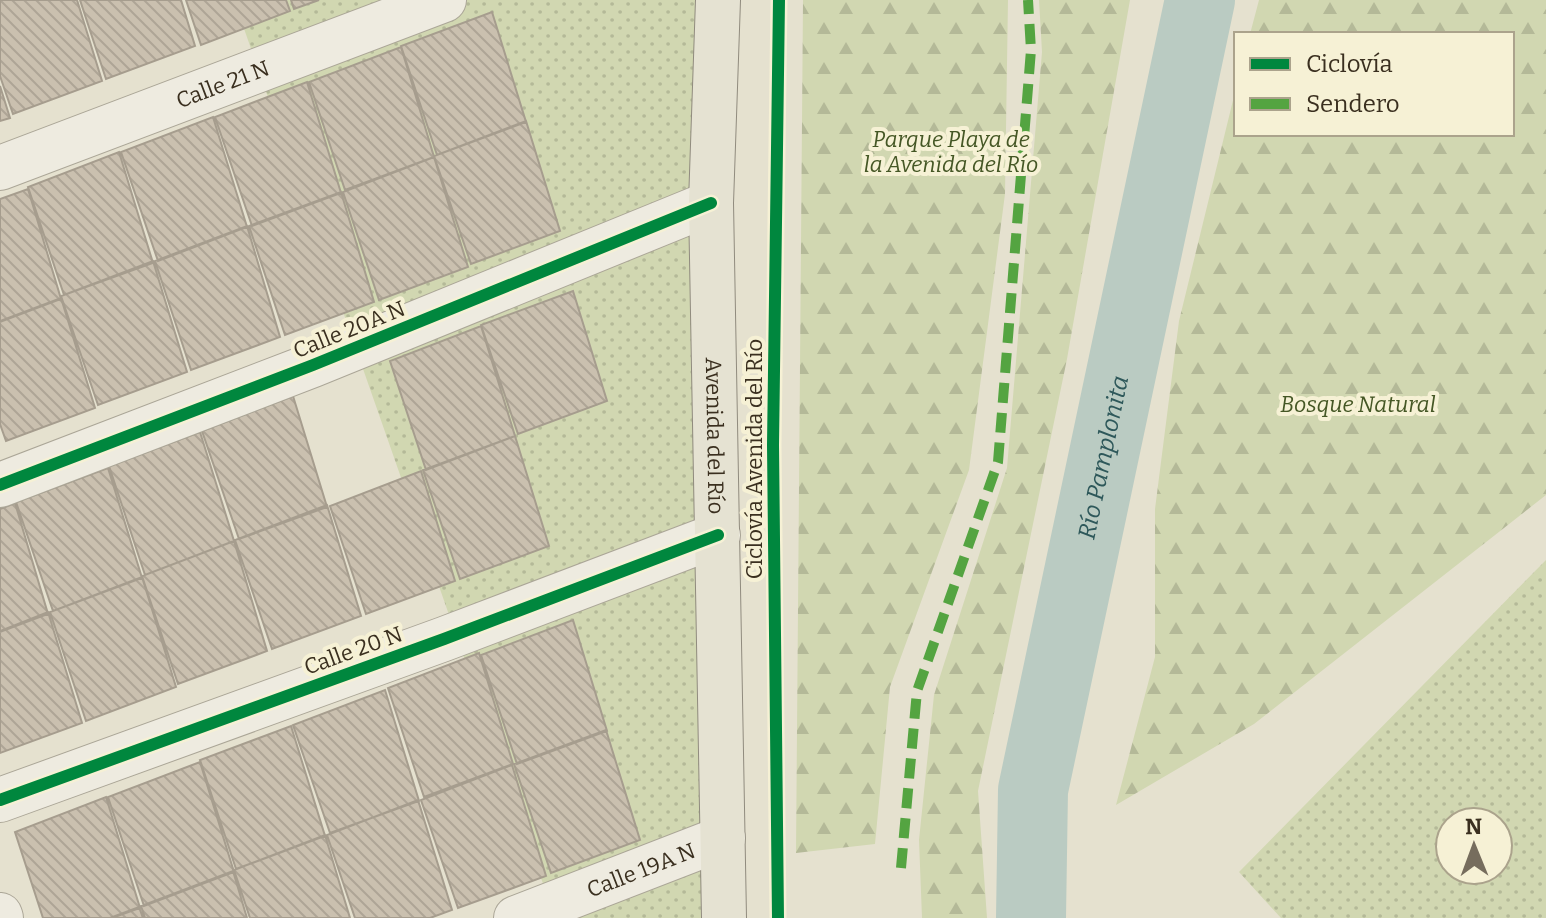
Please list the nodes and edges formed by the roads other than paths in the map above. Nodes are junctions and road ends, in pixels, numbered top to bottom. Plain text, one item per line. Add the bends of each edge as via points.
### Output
1 (444, 0) edge
2 (718, 0) edge
3 (0, 168) edge
4 (711, 203) junction
5 (0, 485) edge
6 (718, 535) junction
7 (0, 800) edge
8 (723, 838) junction
9 (516, 918) edge
10 (724, 918) edge

1 - 3 street, Calle 21 N
2 - 4 main road, Avenida del Río
4 - 5 street, Calle 20A N
4 - 6 main road, Avenida del Río
6 - 7 street, Calle 20 N
6 - 8 main road, Avenida del Río
8 - 9 street, Calle 19A N
8 - 10 main road, Avenida del Río

